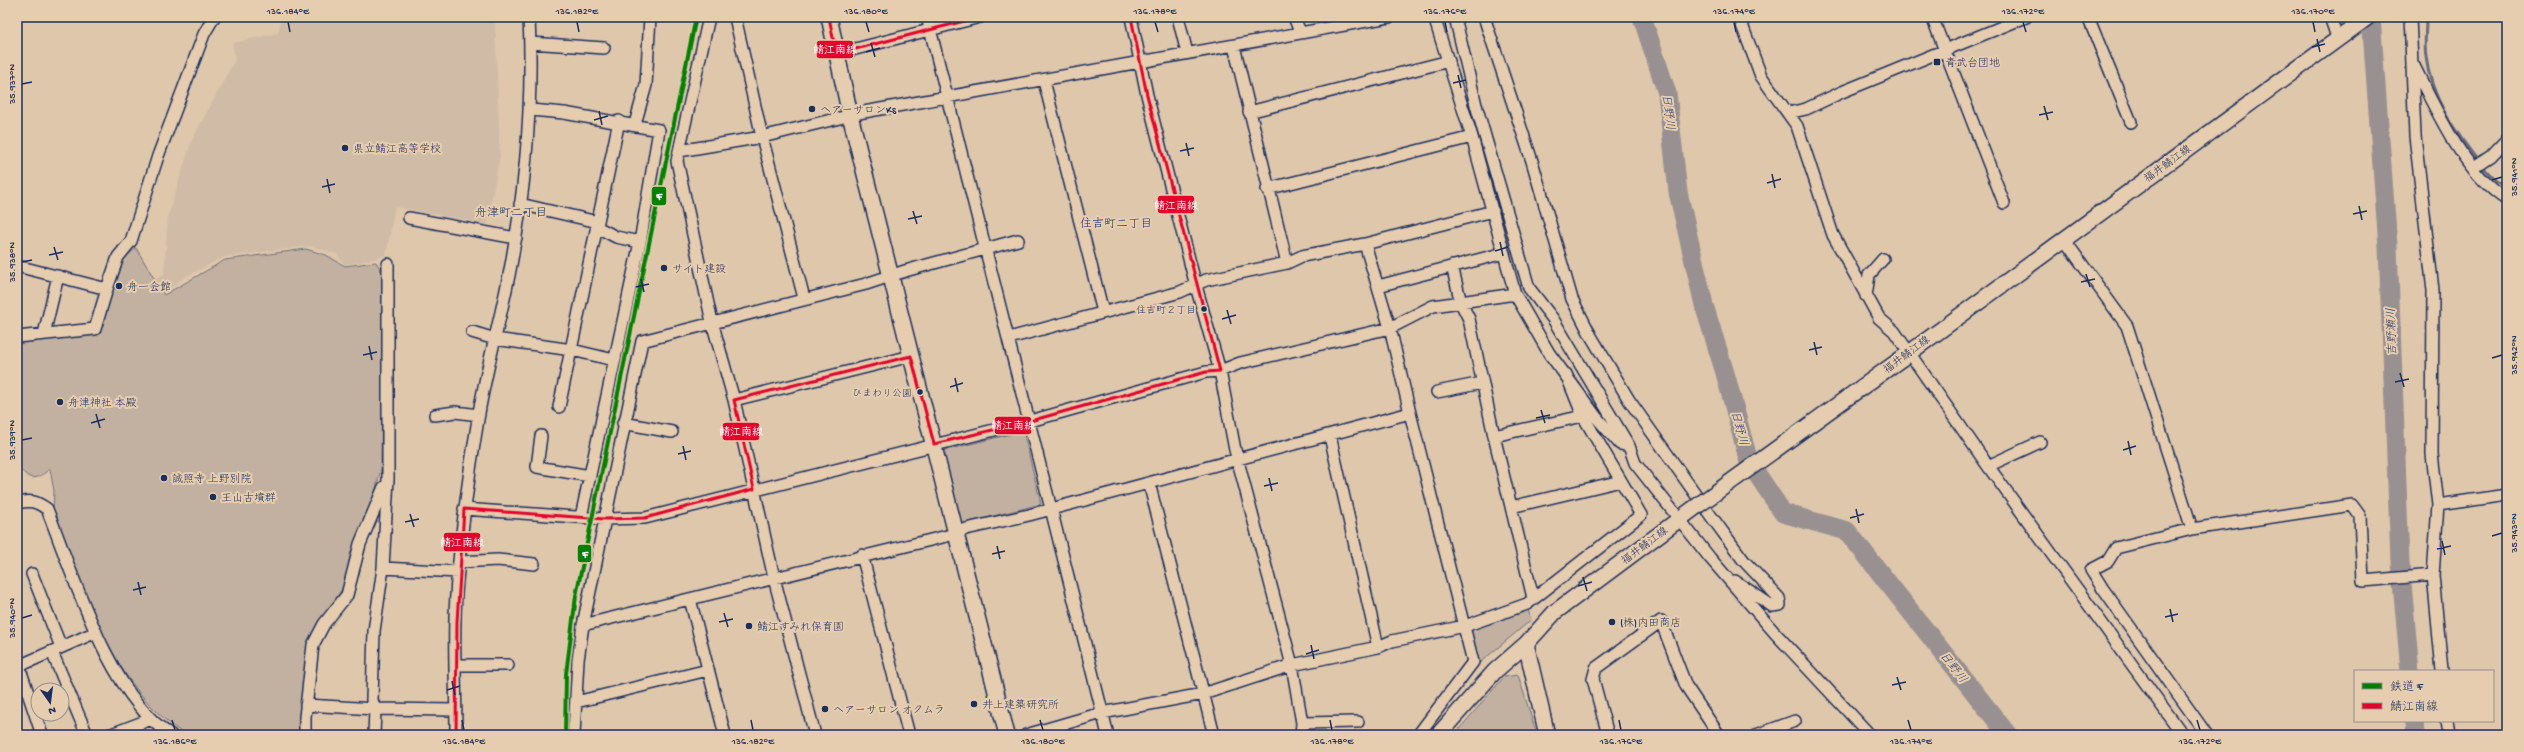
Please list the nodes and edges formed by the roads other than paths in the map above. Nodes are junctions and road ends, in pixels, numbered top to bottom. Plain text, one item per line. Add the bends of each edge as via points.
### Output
1 (214, 17) edge
2 (529, 17) edge
3 (650, 17) edge
4 (709, 17) edge
5 (735, 17) edge
6 (829, 17) edge
7 (928, 17) edge
8 (980, 17) edge
9 (1131, 17) edge
10 (1178, 17) edge
11 (1294, 17) edge
12 (1389, 17) edge
13 (1434, 17) edge
14 (1455, 17) edge
15 (1484, 17) edge
16 (1739, 17) edge
17 (1932, 17) edge
18 (2026, 17) edge
19 (2088, 17) edge
20 (2330, 17) edge
21 (2368, 17) edge
22 (2410, 17) edge
23 (930, 29) junction
24 (1300, 32) junction
25 (2342, 37) junction
26 (530, 43) junction
27 (1234, 46) junction
28 (604, 48) dead end
29 (1944, 50) junction
30 (1187, 53) junction
31 (836, 54) junction
32 (1449, 61) junction
33 (1141, 62) junction
34 (2413, 64) junction
35 (1044, 81) junction
36 (946, 97) junction
37 (531, 110) junction
38 (1249, 112) junction
39 (1788, 114) junction
40 (850, 115) junction
41 (619, 121) junction
42 (2131, 122) dead end
43 (635, 124) junction
44 (762, 137) junction
45 (1472, 137) junction
46 (2507, 139) edge
47 (679, 151) junction
48 (2473, 168) junction
49 (1267, 189) junction
50 (2507, 200) edge
51 (2004, 203) dead end
52 (520, 204) junction
53 (1493, 211) junction
54 (409, 218) dead end
55 (597, 224) junction
56 (516, 238) junction
57 (2063, 238) junction
58 (1018, 240) dead end
59 (640, 242) junction
60 (1365, 244) junction
61 (985, 249) junction
62 (1504, 253) junction
63 (1883, 259) dead end
64 (1287, 263) junction
65 (388, 264) dead end
66 (17, 266) edge
67 (1452, 266) junction
68 (58, 276) junction
69 (890, 276) junction
70 (1196, 286) junction
71 (1378, 286) junction
72 (107, 289) junction
73 (1515, 294) junction
74 (1866, 296) junction
75 (804, 298) junction
76 (1461, 303) junction
77 (1103, 312) junction
78 (712, 322) junction
79 (1390, 328) junction
80 (472, 332) dead end
81 (44, 334) junction
82 (17, 337) edge
83 (1009, 338) junction
84 (495, 339) junction
85 (572, 350) junction
86 (1904, 355) junction
87 (911, 356) junction
88 (614, 360) junction
89 (1220, 371) junction
90 (1566, 374) junction
91 (1482, 383) junction
92 (1437, 392) dead end
93 (734, 400) junction
94 (559, 407) dead end
95 (1410, 414) junction
96 (435, 415) dead end
97 (479, 415) junction
98 (1583, 416) junction
99 (1030, 421) junction
100 (623, 423) junction
101 (672, 432) dead end
102 (541, 436) dead end
103 (1330, 436) junction
104 (1494, 436) junction
105 (2040, 442) dead end
106 (934, 444) junction
107 (1629, 446) junction
108 (1238, 458) junction
109 (1988, 466) junction
110 (590, 476) junction
111 (388, 479) junction
112 (1621, 481) junction
113 (1149, 483) junction
114 (754, 489) junction
115 (2507, 495) edge
116 (17, 503) edge
117 (2438, 505) junction
118 (1511, 507) junction
119 (1049, 508) junction
120 (464, 509) junction
121 (581, 517) junction
122 (604, 519) junction
123 (1679, 519) junction
124 (2192, 530) junction
125 (955, 534) junction
126 (862, 555) junction
127 (534, 564) dead end
128 (458, 567) junction
129 (383, 568) junction
130 (32, 574) dead end
131 (1726, 575) junction
132 (2433, 575) junction
133 (774, 578) junction
134 (1533, 598) junction
135 (690, 599) junction
136 (583, 625) junction
137 (1465, 626) junction
138 (96, 632) junction
139 (1526, 644) junction
140 (1378, 647) junction
141 (56, 649) junction
142 (455, 665) junction
143 (508, 665) dead end
144 (1292, 665) junction
145 (708, 670) junction
146 (2442, 670) edge
147 (1203, 694) junction
148 (576, 702) junction
149 (306, 705) junction
150 (375, 709) junction
151 (456, 710) junction
152 (1102, 713) junction
153 (151, 719) junction
154 (1795, 721) dead end
155 (1358, 722) dead end
156 (2446, 722) edge
157 (1302, 723) junction
158 (42, 735) edge
159 (87, 735) edge
160 (110, 735) edge
161 (171, 735) edge
162 (305, 735) edge
163 (374, 735) edge
164 (456, 735) edge
165 (574, 735) edge
166 (725, 735) edge
167 (815, 735) edge
168 (909, 735) edge
169 (1007, 735) edge
170 (1026, 735) edge
171 (1108, 735) edge
172 (1214, 735) edge
173 (1301, 735) edge
174 (1418, 735) edge
175 (1438, 735) edge
176 (1547, 735) edge
177 (1608, 735) edge
178 (1719, 735) edge
179 (1756, 735) edge
180 (1870, 735) edge
181 (2183, 735) edge
182 (2207, 735) edge
183 (2448, 735) edge

1 - 72 street via 204,34 158,156 131,241 118,258
2 - 26 street
3 - 43 street via 651,38 646,85
4 - 47 street
5 - 44 street
6 - 31 main road
7 - 23 street
8 - 23 street
9 - 33 street
10 - 30 street
11 - 24 street
12 - 24 street
13 - 32 street
14 - 107 street via 1476,105 1529,288 1553,319
15 - 131 street via 1532,161 1572,299 1590,336 1629,400 1744,561 1779,598 1780,606 1772,606
16 - 39 street via 1761,76
17 - 29 street
18 - 29 street
19 - 42 street
20 - 25 street
21 - 25 main road, 福井鯖江線
22 - 34 street
23 - 31 street
23 - 36 street
24 - 27 street
25 - 57 main road, 福井鯖江線
26 - 28 street
26 - 37 street
27 - 30 street
27 - 38 street
29 - 39 street
29 - 51 street
30 - 33 street
31 - 40 main road
32 - 38 street
32 - 45 street
33 - 35 street
33 - 70 street
34 - 48 street via 2440,117
34 - 117 street via 2415,136 2433,290 2432,454
35 - 36 street
35 - 77 street
36 - 40 street
36 - 61 street
37 - 41 street
37 - 52 street
38 - 49 street
39 - 74 street via 1798,126 1833,235
40 - 44 street
40 - 69 main road
41 - 43 street
41 - 55 street
43 - 59 street via 659,130
44 - 47 street
44 - 75 street
45 - 49 street
45 - 53 street
46 - 48 street via 2491,156
47 - 78 street via 677,161
48 - 50 street via 2497,194
49 - 64 street
52 - 55 street
52 - 56 street
53 - 60 street
53 - 62 street
54 - 56 street
55 - 59 street via 616,238
55 - 85 street
56 - 84 street
57 - 86 main road, 福井鯖江線
57 - 124 street via 2127,326
58 - 61 street
59 - 88 street
60 - 64 street via 1302,256
60 - 71 street
61 - 69 street
61 - 83 street
62 - 67 street
62 - 73 street
63 - 74 street via 1869,275
64 - 70 street via 1206,280
65 - 111 street
66 - 68 street
67 - 71 street
67 - 76 street
68 - 72 street
68 - 81 street
69 - 75 street
69 - 87 main road
70 - 77 street
70 - 89 street
71 - 79 street
72 - 81 street via 95,329
73 - 76 street
73 - 90 street via 1549,353
74 - 86 street via 1879,318 1894,331
75 - 78 street
76 - 79 street via 1433,306
76 - 91 street via 1469,320
77 - 83 street
78 - 93 street
78 - 100 street via 642,341
79 - 89 street via 1240,363
79 - 95 street
80 - 84 street
81 - 82 street
83 - 99 street
84 - 85 street
84 - 97 street
85 - 88 street
85 - 94 street
86 - 109 street
86 - 123 main road, 福井鯖江線, bridge
87 - 93 street
87 - 106 main road
88 - 110 street
89 - 99 street via 1206,372
89 - 108 street
90 - 98 street
90 - 107 street via 1597,418 1620,444
91 - 92 street
91 - 104 street
93 - 114 street
95 - 103 street
95 - 137 street
96 - 97 street via 455,412
97 - 120 street
98 - 104 street
98 - 112 street
99 - 106 street
99 - 119 street
100 - 101 street
100 - 122 street
102 - 110 street via 537,467
103 - 108 street
103 - 140 street
104 - 118 street
105 - 109 street
106 - 114 street
106 - 125 main road
107 - 123 street via 1635,463
108 - 113 street
108 - 144 street
109 - 181 street
110 - 121 street
111 - 129 street
111 - 149 street via 360,544 347,595 324,624 313,645
112 - 118 street
112 - 134 street via 1641,515
113 - 119 street
113 - 147 street
114 - 122 street via 645,518
114 - 133 street
115 - 117 street
116 - 138 street via 30,500 47,509
117 - 132 street
118 - 134 street
119 - 125 street
119 - 152 street
120 - 121 street
120 - 128 street
121 - 122 street
122 - 136 street
123 - 131 street
123 - 139 main road, 福井鯖江線 via 1556,612
124 - 132 street via 2352,505 2360,516 2363,581
124 - 182 street via 2116,548 2108,561 2092,570
125 - 126 street
125 - 169 main road
126 - 133 street
126 - 168 street
127 - 128 street via 498,560
128 - 129 street
128 - 142 street
129 - 150 street via 374,631 372,700
130 - 141 street
131 - 180 street via 1775,633
132 - 146 street
133 - 135 street
133 - 167 street
134 - 137 street via 1527,604
135 - 136 street
135 - 145 street
136 - 148 street
137 - 140 street via 1392,641
137 - 174 street via 1473,662
138 - 141 street
138 - 153 street via 115,669
139 - 175 main road, 福井鯖江線 via 1495,671
139 - 176 main road
140 - 144 street
141 - 158 street via 19,666
141 - 159 street
142 - 143 street
142 - 151 street
144 - 147 street
144 - 157 street
145 - 148 street
145 - 166 street
147 - 152 street
147 - 172 street
148 - 165 street
149 - 150 street
149 - 162 street
150 - 151 street
150 - 163 street
151 - 164 street
152 - 170 street
152 - 171 street
153 - 160 street
153 - 161 street
154 - 179 street
155 - 157 street
156 - 183 street
157 - 173 street
177 - 178 street via 1593,679 1596,668 1661,621 1686,686

